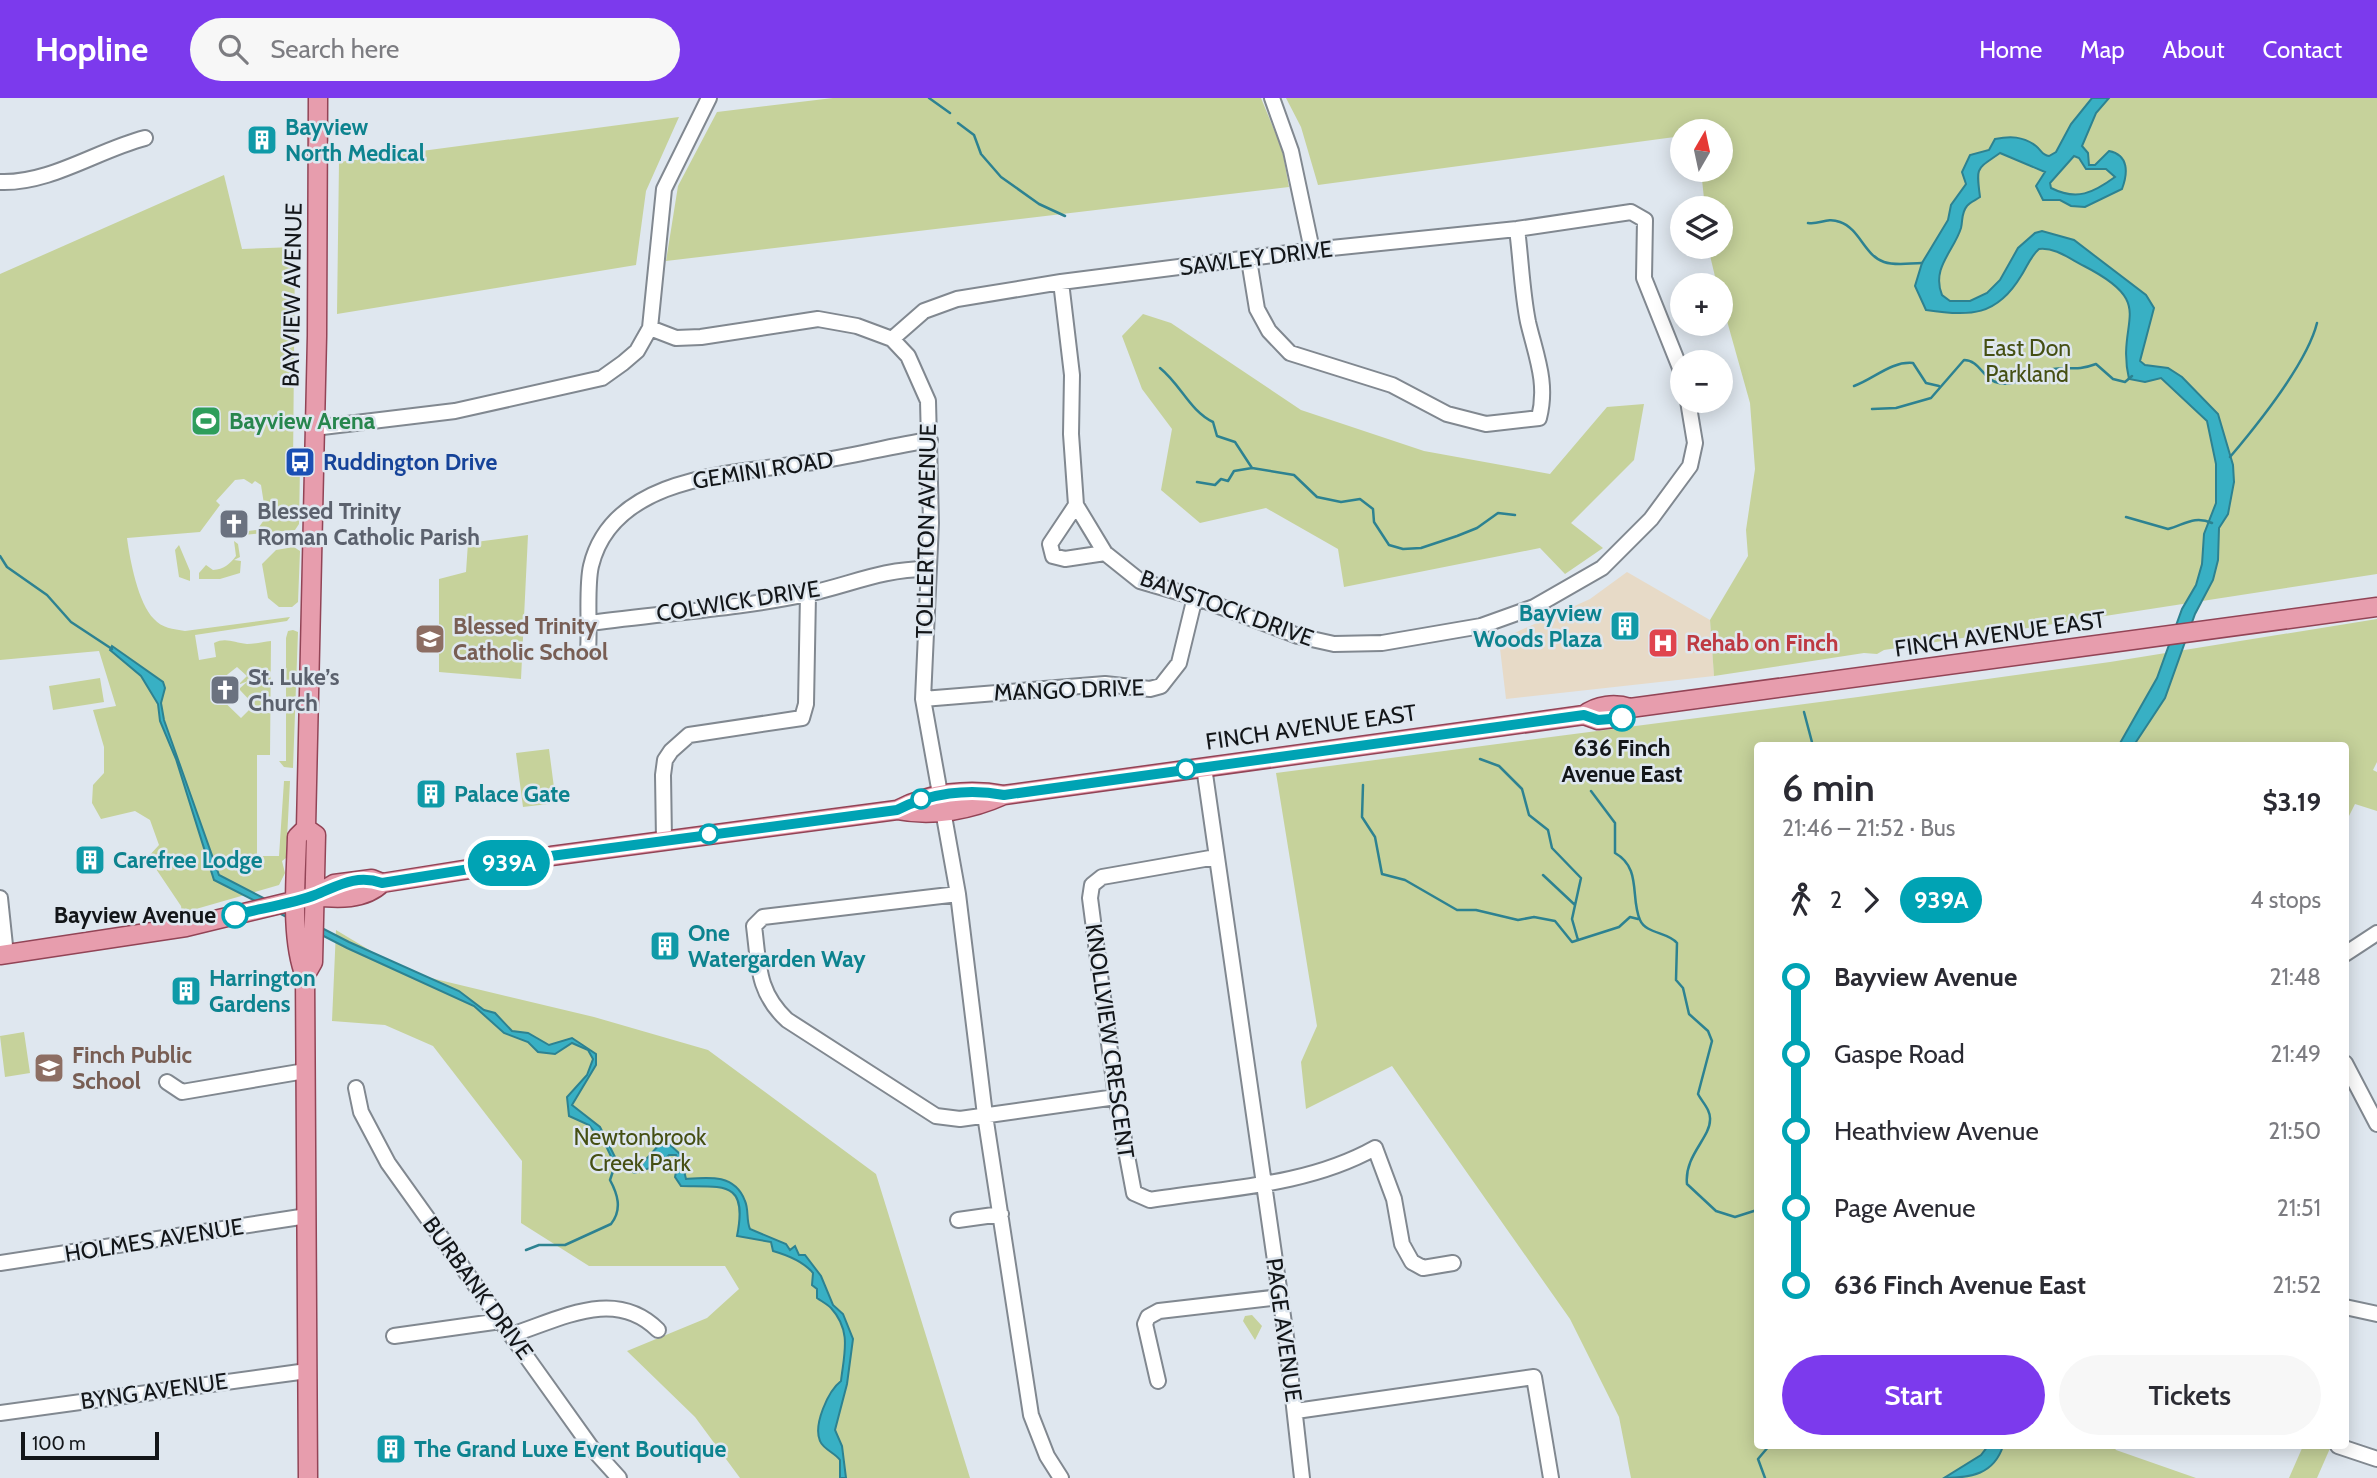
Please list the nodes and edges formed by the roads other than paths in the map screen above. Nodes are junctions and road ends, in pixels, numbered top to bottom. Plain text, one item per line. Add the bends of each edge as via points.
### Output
1 (318, 98) edge
2 (709, 98) edge
3 (1272, 98) edge
4 (145, 138) dead end
5 (0, 181) edge
6 (1517, 229) junction
7 (1312, 250) junction
8 (1249, 260) junction
9 (1061, 282) junction
10 (650, 328) junction
11 (892, 339) junction
12 (1673, 350) edge
13 (1690, 413) edge
14 (314, 428) junction
15 (930, 440) junction
16 (1076, 505) junction
17 (1105, 553) junction
18 (927, 569) junction
19 (808, 594) junction
20 (1195, 597) junction
21 (2377, 607) edge
22 (590, 623) junction
23 (588, 651) dead end
24 (923, 699) junction
25 (1204, 767) junction
26 (941, 803) junction
27 (664, 840) junction
28 (1216, 858) junction
29 (958, 894) junction
30 (0, 898) edge
31 (305, 898) junction
32 (2377, 933) edge
33 (2349, 951) edge
34 (3, 955) edge
35 (305, 1071) junction
36 (2349, 1071) edge
37 (167, 1082) dead end
38 (356, 1088) dead end
39 (1116, 1097) junction
40 (985, 1115) junction
41 (2377, 1124) edge
42 (1262, 1184) junction
43 (1001, 1214) junction
44 (307, 1216) junction
45 (958, 1220) dead end
46 (0, 1263) edge
47 (1453, 1263) dead end
48 (1280, 1297) junction
49 (2349, 1308) edge
50 (2377, 1314) edge
51 (501, 1321) junction
52 (658, 1329) dead end
53 (511, 1335) junction
54 (394, 1336) dead end
55 (307, 1371) junction
56 (1158, 1381) dead end
57 (1296, 1411) junction
58 (0, 1413) edge
59 (2347, 1449) edge
60 (2377, 1459) edge
61 (308, 1478) edge
62 (619, 1478) edge
63 (1061, 1478) edge
64 (1302, 1478) edge
65 (1551, 1478) edge

1 - 14 main road, BAYVIEW AVENUE
2 - 10 street via 664,189
3 - 7 street via 1292,151
4 - 5 street via 44,174
6 - 7 street, SAWLEY DRIVE
6 - 8 street via 1544,400 1539,418 1517,422 1486,424 1447,414 1392,386 1290,353 1269,331 1257,309
6 - 12 street, SAWLEY DRIVE via 1631,212 1645,220 1644,278
7 - 8 street, SAWLEY DRIVE
8 - 9 street, SAWLEY DRIVE
9 - 11 street, SAWLEY DRIVE via 957,299 924,311
9 - 16 street, BANSTOCK DRIVE via 1072,375
10 - 11 street via 676,338 701,337 818,319
10 - 14 street via 637,351 602,378 454,411
11 - 15 street, TOLLERTON AVENUE via 908,356 928,401
13 - 20 street, BANSTOCK DRIVE via 1695,443 1690,466 1651,519 1602,568 1534,607 1481,626 1382,643 1334,644 1298,636
14 - 31 main road, BAYVIEW AVENUE via 306,828 316,835
15 - 18 street, TOLLERTON AVENUE
15 - 22 street, GEMINI ROAD via 816,462 716,474 651,496 615,522 601,542 591,566
16 - 17 street, BANSTOCK DRIVE
16 - 17 street via 1050,544 1053,556 1065,559
17 - 20 street, BANSTOCK DRIVE via 1140,581
18 - 19 street, COLWICK DRIVE via 870,575
18 - 24 street, TOLLERTON AVENUE
19 - 22 street, COLWICK DRIVE
19 - 27 street via 802,718 689,735 666,760
20 - 24 street, MANGO DRIVE via 1179,663 1161,685 1150,689 1105,684
21 - 25 main road, FINCH AVENUE EAST via 1630,708 1622,718 1598,720 1584,715
22 - 23 street, GEMINI ROAD
24 - 26 street, TOLLERTON AVENUE
25 - 26 main road, FINCH AVENUE EAST via 1004,795 979,806
25 - 28 street, PAGE AVENUE
26 - 27 main road, FINCH AVENUE EAST via 920,814 897,810
26 - 29 street, TOLLERTON AVENUE
27 - 31 main road, FINCH AVENUE EAST via 382,883 372,879 344,882
28 - 39 street, KNOLLVIEW CRESCENT via 1102,877 1093,885 1090,898
28 - 42 street, PAGE AVENUE
29 - 40 street, TOLLERTON AVENUE
29 - 40 street via 763,917 754,926 762,987 771,1005 787,1020 936,1116
30 - 34 street
31 - 34 main road, FINCH AVENUE EAST via 186,927
31 - 35 main road, BAYVIEW AVENUE via 313,962 304,976
32 - 33 street
35 - 37 street via 182,1091
35 - 44 main road, BAYVIEW AVENUE
36 - 41 street
38 - 51 street, BURBANK DRIVE via 361,1112 388,1163
39 - 40 street
39 - 42 street, KNOLLVIEW CRESCENT via 1134,1193 1150,1200
40 - 43 street, TOLLERTON AVENUE
42 - 47 street via 1351,1161 1375,1148 1394,1199 1402,1244 1412,1262 1423,1268
42 - 48 street, PAGE AVENUE
43 - 45 street
43 - 63 street, TOLLERTON AVENUE via 1031,1415
44 - 46 street, HOLMES AVENUE
44 - 55 main road, BAYVIEW AVENUE
48 - 56 street via 1159,1311 1148,1317 1145,1324
48 - 57 street, PAGE AVENUE
49 - 50 street
51 - 53 street, BURBANK DRIVE
51 - 54 street
52 - 53 street via 643,1315 620,1307 596,1308
53 - 62 street, BURBANK DRIVE via 591,1447
55 - 58 street, BYNG AVENUE
55 - 61 main road, BAYVIEW AVENUE
57 - 64 street, PAGE AVENUE
57 - 65 street via 1534,1377
59 - 60 street

